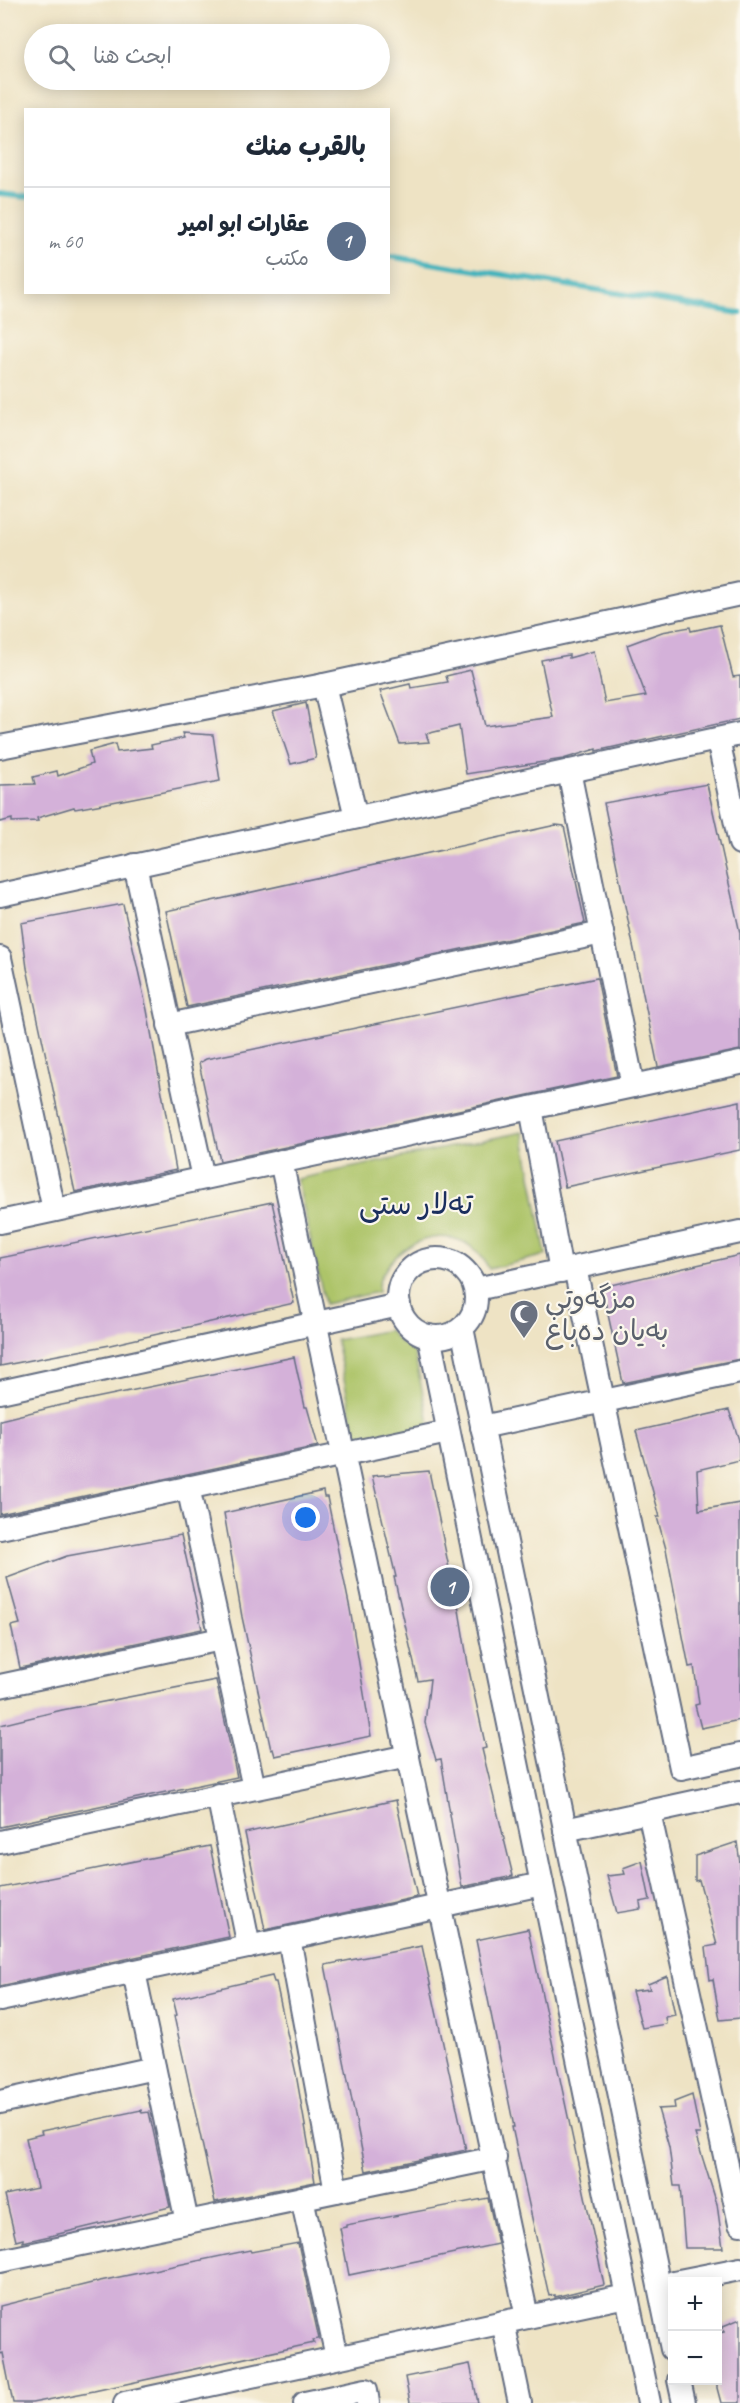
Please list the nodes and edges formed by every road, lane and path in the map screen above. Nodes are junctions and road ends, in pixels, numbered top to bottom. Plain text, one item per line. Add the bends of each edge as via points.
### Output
1 (740, 594) edge
2 (324, 685) junction
3 (729, 736) edge
4 (0, 747) edge
5 (568, 771) junction
6 (356, 818) junction
7 (740, 843) edge
8 (135, 865) junction
9 (0, 895) edge
10 (602, 933) junction
11 (0, 958) edge
12 (169, 1025) junction
13 (10, 1056) edge
14 (740, 1063) edge
15 (633, 1086) junction
16 (531, 1108) junction
17 (281, 1161) junction
18 (203, 1178) junction
19 (54, 1210) junction
20 (0, 1221) edge
21 (740, 1232) edge
22 (568, 1270) junction
23 (476, 1289) junction
24 (399, 1305) junction
25 (315, 1323) junction
26 (462, 1328) junction
27 (429, 1336) junction
28 (740, 1372) edge
29 (0, 1392) edge
30 (603, 1401) junction
31 (482, 1426) junction
32 (448, 1432) junction
33 (343, 1454) junction
34 (188, 1487) junction
35 (0, 1528) edge
36 (221, 1639) junction
37 (0, 1686) edge
38 (740, 1755) edge
39 (408, 1756) junction
40 (254, 1788) junction
41 (740, 1792) edge
42 (218, 1795) junction
43 (649, 1812) junction
44 (566, 1830) junction
45 (0, 1842) edge
46 (542, 1884) junction
47 (440, 1906) junction
48 (289, 1938) junction
49 (249, 1947) junction
50 (134, 1972) junction
51 (0, 2000) edge
52 (154, 2068) junction
53 (618, 2084) junction
54 (585, 2089) junction
55 (0, 2102) edge
56 (495, 2158) junction
57 (336, 2191) junction
58 (302, 2198) junction
59 (187, 2222) junction
60 (740, 2224) edge
61 (0, 2261) edge
62 (740, 2269) edge
63 (696, 2277) edge
64 (668, 2282) edge
65 (626, 2296) junction
66 (527, 2317) junction
67 (503, 2322) junction
68 (337, 2357) junction
69 (680, 2385) edge
70 (124, 2403) edge
71 (305, 2403) edge
72 (368, 2403) edge
73 (520, 2403) edge
74 (648, 2403) edge
75 (684, 2403) edge

1 - 2 street
2 - 4 street
2 - 6 street
3 - 5 street
3 - 7 street
5 - 6 street
5 - 10 street
6 - 8 street
8 - 9 street
8 - 12 street
10 - 12 street
10 - 15 street
11 - 13 street
12 - 18 street
13 - 19 street
14 - 15 street
15 - 16 street
16 - 17 street
16 - 22 street
17 - 18 street
17 - 25 street
18 - 19 street
19 - 20 street
21 - 22 street
22 - 23 street
22 - 30 street
23 - 24 street via 463,1267 451,1261 425,1260 405,1275 399,1287
23 - 26 street via 473,1315
24 - 25 street
24 - 27 street via 407,1323
25 - 29 street
25 - 33 street
26 - 27 street via 441,1337
26 - 31 street
27 - 32 street
28 - 30 street
30 - 31 street
30 - 38 street via 681,1768
31 - 44 street
32 - 33 street
32 - 46 street
33 - 34 street
33 - 39 street
34 - 35 street
34 - 36 street
36 - 37 street
36 - 40 street
39 - 40 street
39 - 47 street
40 - 42 street
41 - 43 street
42 - 45 street
42 - 49 street
43 - 44 street
43 - 60 street
44 - 53 street
46 - 47 street
46 - 54 street
47 - 48 street
47 - 56 street
48 - 49 street
48 - 57 street
49 - 50 street
50 - 51 street
50 - 52 street
52 - 55 street
52 - 59 street
53 - 54 street
53 - 64 street
54 - 65 street
56 - 57 street
56 - 66 street
57 - 58 street
58 - 59 street
58 - 68 street
59 - 61 street
62 - 63 street
65 - 66 street
65 - 74 street
66 - 67 street
67 - 68 street
67 - 73 street
68 - 70 street
69 - 75 street
71 - 72 street via 366,2390

